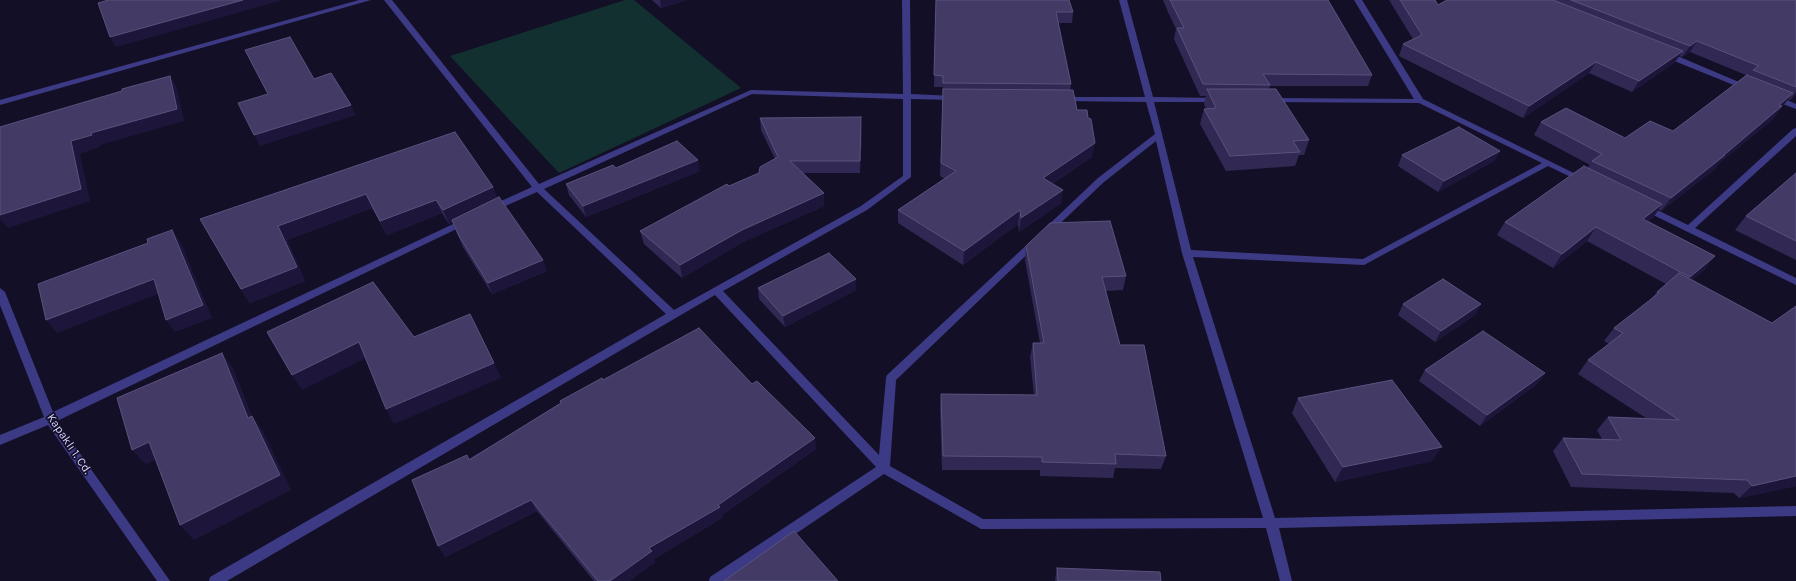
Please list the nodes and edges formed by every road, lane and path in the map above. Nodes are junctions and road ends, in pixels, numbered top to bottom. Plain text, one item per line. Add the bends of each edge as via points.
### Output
1 (368, 0) edge
2 (388, 0) edge
3 (906, 0) edge
4 (1123, 0) edge
5 (1358, 0) edge
6 (1658, 51) edge
7 (907, 98) junction
8 (962, 98) edge
9 (1056, 99) edge
10 (1149, 100) junction
11 (1229, 100) edge
12 (1261, 100) edge
13 (1420, 101) junction
14 (0, 103) edge
15 (1796, 107) edge
16 (1796, 131) edge
17 (1159, 135) junction
18 (1548, 163) junction
19 (1590, 183) edge
20 (538, 187) junction
21 (1633, 202) edge
22 (1689, 229) junction
23 (1187, 253) junction
24 (1796, 282) edge
25 (716, 290) junction
26 (0, 292) edge
27 (673, 315) junction
28 (50, 419) junction
29 (0, 440) edge
30 (884, 468) junction
31 (1796, 511) edge
32 (1271, 523) junction
33 (164, 581) edge
34 (215, 581) edge
35 (715, 581) edge
36 (1286, 581) edge

1 - 14 street
2 - 20 street
3 - 7 street
4 - 10 street
5 - 13 street
6 - 15 street
7 - 8 street
7 - 20 street via 751,92
7 - 25 street via 907,177 864,208
9 - 10 street
10 - 11 street
10 - 17 street
12 - 13 street
13 - 18 street
16 - 22 street
17 - 23 street
17 - 30 street via 1101,180 891,378
18 - 19 street
18 - 23 street via 1364,262
20 - 27 street
20 - 28 street
21 - 22 street
22 - 24 street
23 - 32 street
25 - 27 street
25 - 30 street
26 - 28 street, Kapaklı 1. Cd.
27 - 34 street
28 - 29 street
28 - 33 street, Kapaklı 1. Cd.
30 - 32 street via 980,524
30 - 35 street
31 - 32 street
32 - 36 street

